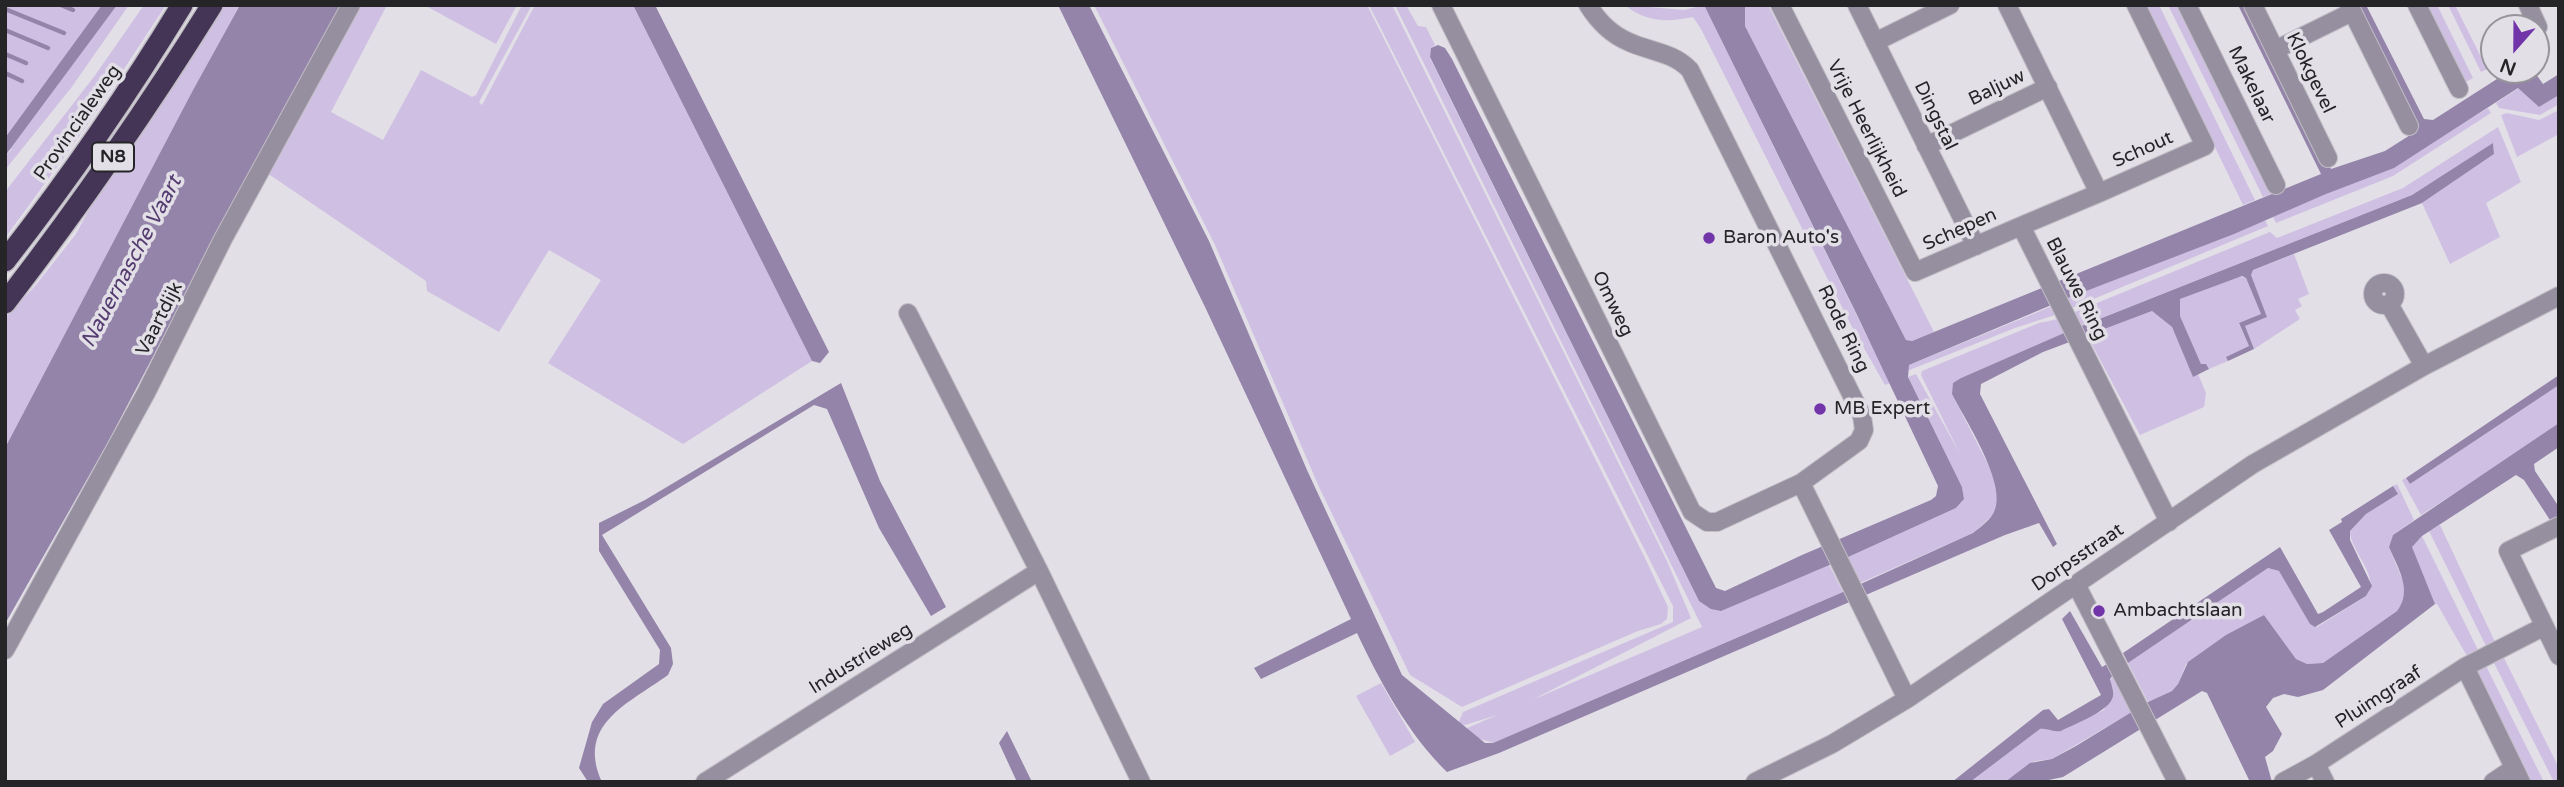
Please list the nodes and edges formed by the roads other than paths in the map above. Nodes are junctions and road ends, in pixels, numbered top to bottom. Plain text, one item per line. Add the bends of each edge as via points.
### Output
1 (182, 5) edge
2 (212, 5) edge
3 (351, 5) edge
4 (1441, 5) edge
5 (1588, 5) edge
6 (1780, 5) edge
7 (1857, 5) edge
8 (1950, 5) edge
9 (2007, 5) edge
10 (2136, 5) edge
11 (2187, 5) edge
12 (2253, 5) edge
13 (2417, 5) edge
14 (2351, 8) edge
15 (1875, 42) junction
16 (2275, 50) junction
17 (2048, 87) junction
18 (2459, 89) dead end
19 (2409, 126) dead end
20 (1926, 146) junction
21 (2328, 159) dead end
22 (2276, 185) dead end
23 (2099, 192) junction
24 (2021, 226) junction
25 (1976, 246) junction
26 (5, 261) edge
27 (1915, 272) joint
28 (2559, 296) edge
29 (5, 303) edge
30 (2389, 304) dead end
31 (908, 313) dead end
32 (2424, 366) junction
33 (1801, 483) junction
34 (2169, 522) junction
35 (2554, 528) edge
36 (1039, 571) junction
37 (2077, 586) junction
38 (2543, 627) junction
39 (5, 650) edge
40 (2559, 656) edge
41 (2465, 667) junction
42 (1908, 699) junction
43 (2316, 764) junction
44 (2518, 775) edge
45 (2284, 781) edge
46 (705, 782) edge
47 (1141, 782) edge
48 (1755, 782) edge
49 (2177, 782) edge
50 (2325, 782) edge
51 (2493, 782) edge

1 - 26 highway, Provincialeweg / N8 via 133,85
2 - 29 highway, N8 via 153,100
3 - 39 street, Vaartdijk
4 - 33 street, Omweg via 1692,512 1707,522 1717,522
5 - 33 street, Rode Ring via 1619,37 1672,56 1690,70 1862,416 1860,441
6 - 27 street, Vrije Heerlijkheid
7 - 15 street, Dingstal
8 - 15 street
9 - 17 street
10 - 23 street, Schout via 2205,146
11 - 22 street, Makelaar
12 - 16 street, Klokgevel
13 - 18 street
14 - 16 street
14 - 19 street
15 - 20 street, Dingstal
16 - 21 street, Klokgevel
17 - 20 street, Baljuw
17 - 23 street
20 - 25 street, Dingstal
23 - 24 street, Blauwe Ring
24 - 25 street, Schepen
24 - 34 street, Blauwe Ring
25 - 27 street, Schepen
28 - 32 street, Dorpsstraat
30 - 32 street
31 - 36 street
32 - 34 street, Dorpsstraat via 2253,464
33 - 42 street
34 - 37 street, Dorpsstraat
35 - 38 street via 2508,551
36 - 46 street, Industrieweg
36 - 47 street
37 - 42 street, Dorpsstraat
37 - 49 street
38 - 40 street
38 - 41 street, Pluimgraaf
41 - 43 street, Pluimgraaf
41 - 44 street
42 - 48 street, Dorpsstraat
43 - 45 street, Pluimgraaf
43 - 50 street
44 - 51 street

